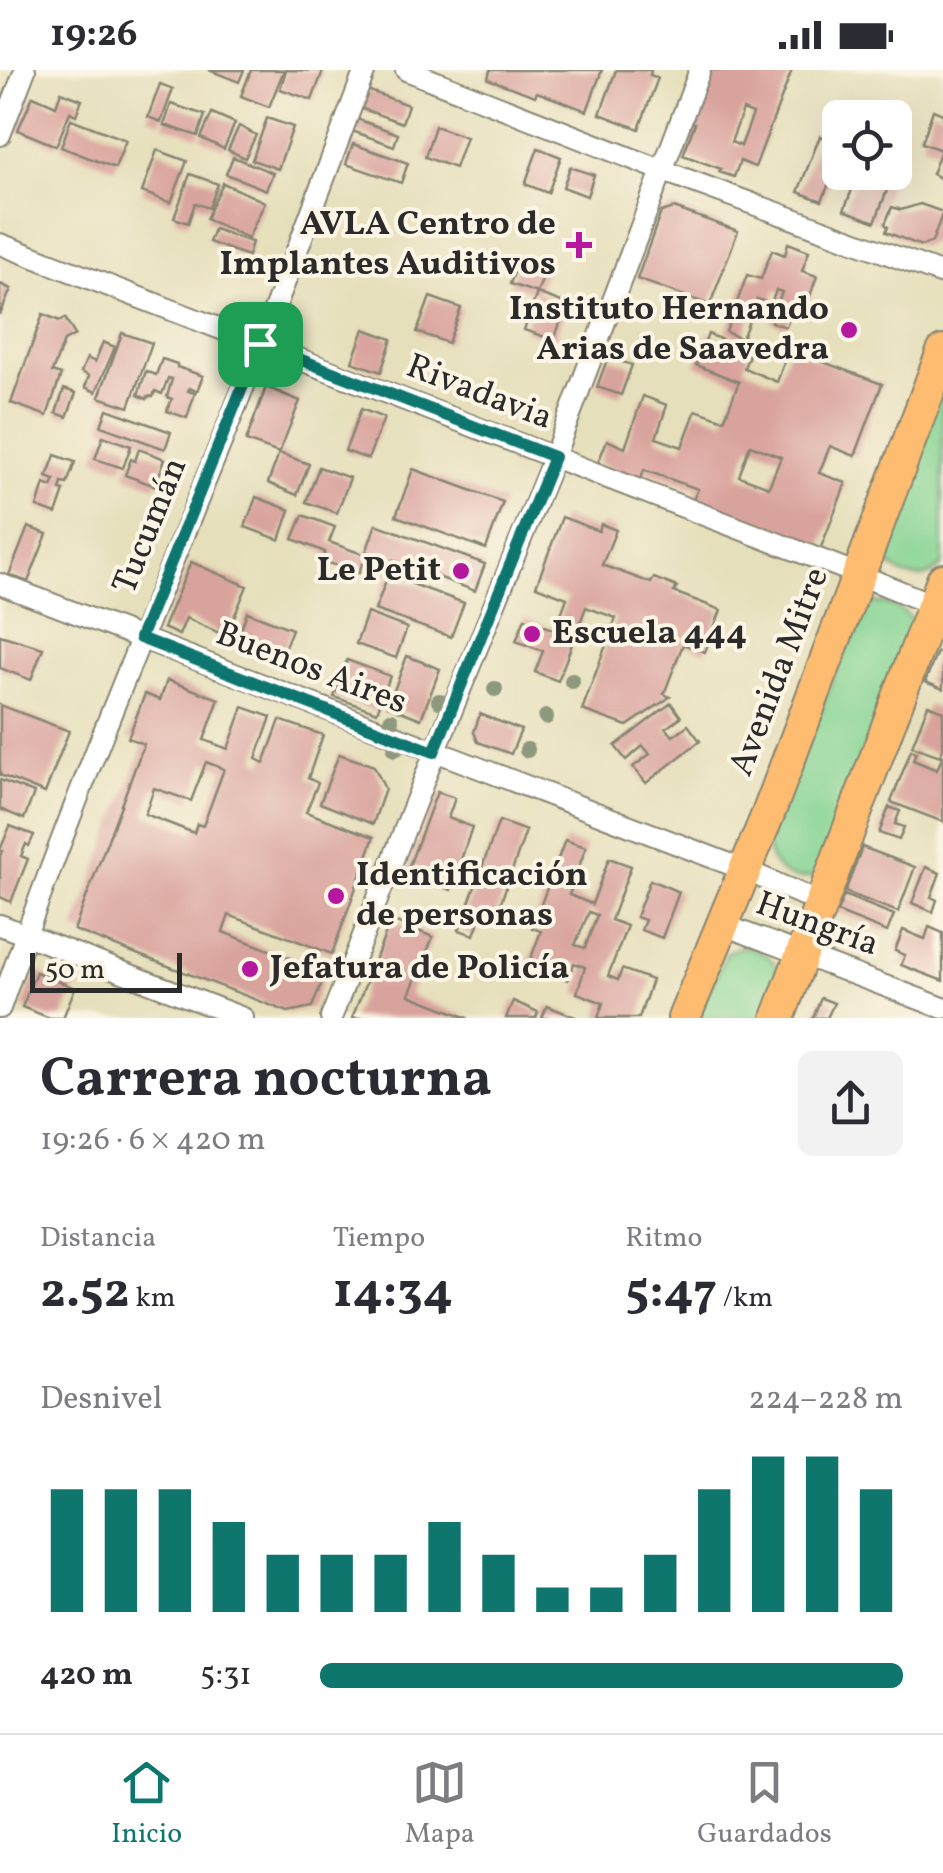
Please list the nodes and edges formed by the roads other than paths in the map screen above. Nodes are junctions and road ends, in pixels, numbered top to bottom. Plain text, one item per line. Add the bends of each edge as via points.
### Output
1 (25, 70) edge
2 (365, 70) edge
3 (406, 70) edge
4 (700, 70) edge
5 (0, 135) edge
6 (661, 170) junction
7 (0, 244) edge
8 (943, 274) edge
9 (260, 344) junction
10 (943, 352) edge
11 (554, 457) junction
12 (860, 575) junction
13 (0, 584) edge
14 (940, 598) edge
15 (140, 638) junction
16 (434, 752) junction
17 (745, 870) junction
18 (821, 903) junction
19 (0, 925) edge
20 (724, 926) junction
21 (26, 935) junction
22 (802, 954) junction
23 (0, 1008) edge
24 (943, 1008) edge
25 (243, 1018) edge
26 (332, 1018) edge
27 (684, 1018) edge
28 (778, 1018) edge

1 - 5 street
2 - 9 street, Tucumán
3 - 6 street
4 - 6 street
6 - 8 street
6 - 11 street
7 - 9 street, Rivadavia
9 - 11 street, Rivadavia
9 - 15 street, Tucumán
10 - 12 main road, Avenida Mitre
11 - 12 street, Rivadavia
11 - 16 street
12 - 14 street, Rivadavia
12 - 17 main road, Avenida Mitre
13 - 15 street, Buenos Aires
14 - 18 main road
15 - 16 street, Buenos Aires
15 - 21 street, Tucumán
16 - 17 street, Buenos Aires
16 - 26 street
17 - 18 street, Buenos Aires
17 - 20 main road, Avenida Mitre
18 - 22 main road
19 - 21 street
20 - 22 street, Hungría
20 - 27 main road, Avenida Mitre
21 - 23 street, Tucumán
21 - 25 street
22 - 24 street, Hungría
22 - 28 main road

